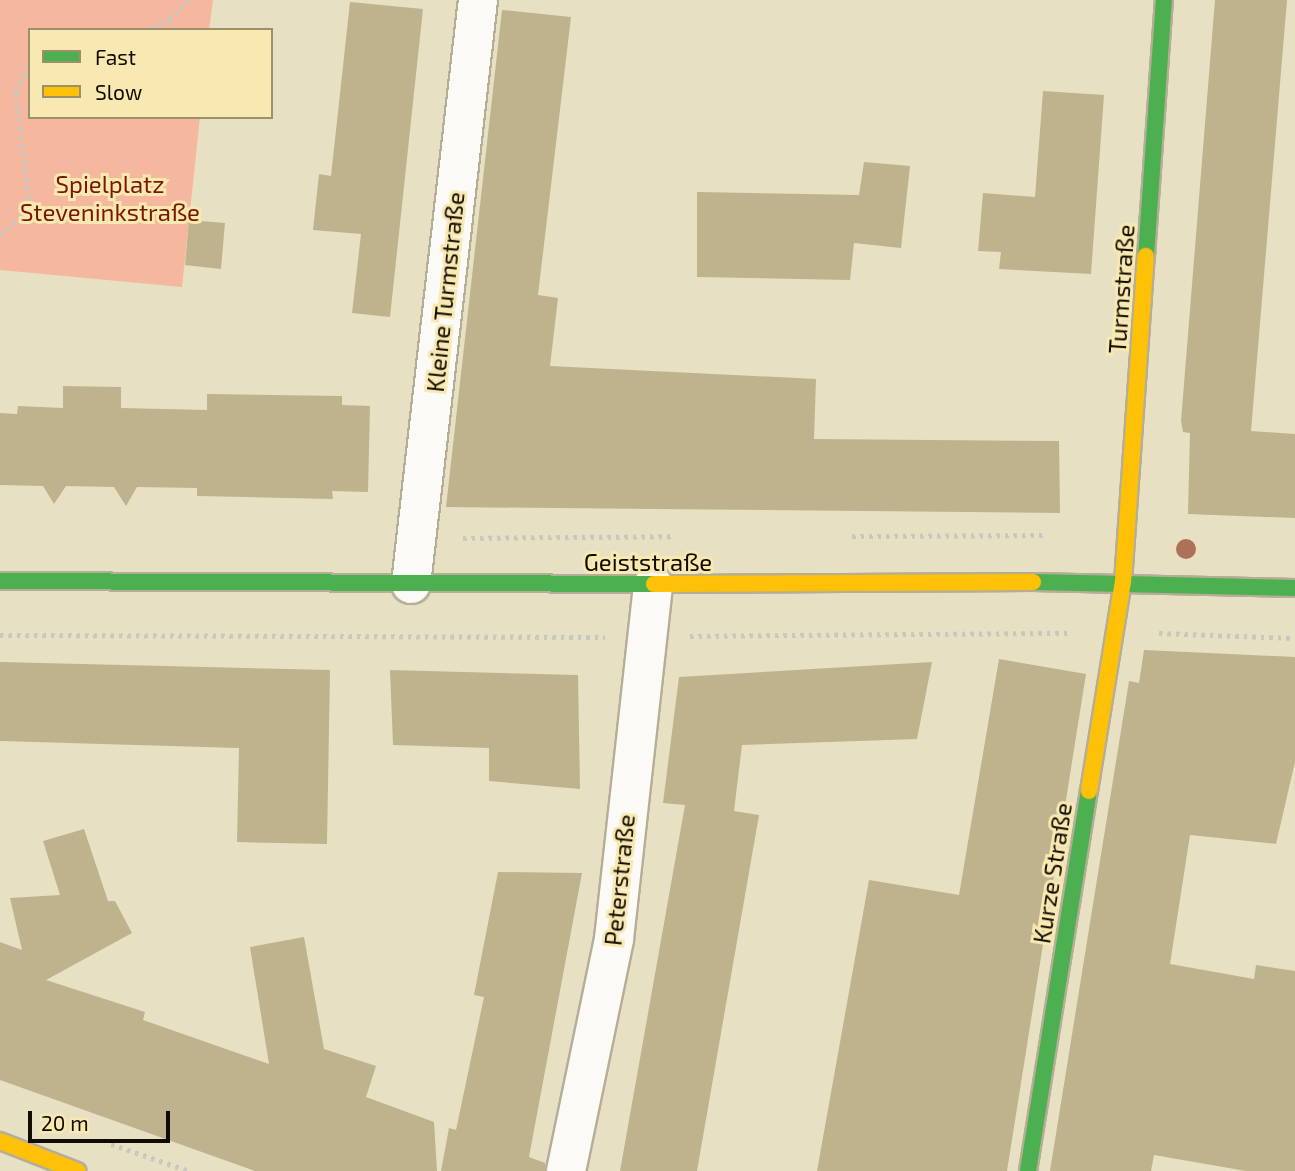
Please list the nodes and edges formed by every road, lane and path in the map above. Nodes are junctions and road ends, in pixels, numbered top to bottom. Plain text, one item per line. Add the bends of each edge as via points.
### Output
1 (188, 0) edge
2 (478, 0) edge
3 (1164, 0) edge
4 (148, 28) edge
5 (28, 65) edge
6 (0, 235) edge
7 (0, 581) edge
8 (1123, 582) junction
9 (411, 584) junction
10 (653, 585) junction
11 (1295, 588) edge
12 (0, 1141) edge
13 (77, 1171) edge
14 (566, 1171) edge
15 (1028, 1171) edge

1 - 4 path via 169,20
2 - 9 street, Kleine Turmstraße
3 - 8 street, Turmstraße
5 - 6 path via 16,92 27,198 22,216
7 - 9 street, Geiststraße
8 - 10 street, Geiststraße
8 - 11 street, Geiststraße
8 - 15 street, Kurze Straße
9 - 10 street, Geiststraße
10 - 14 street, Peterstraße via 614,939
12 - 13 street

